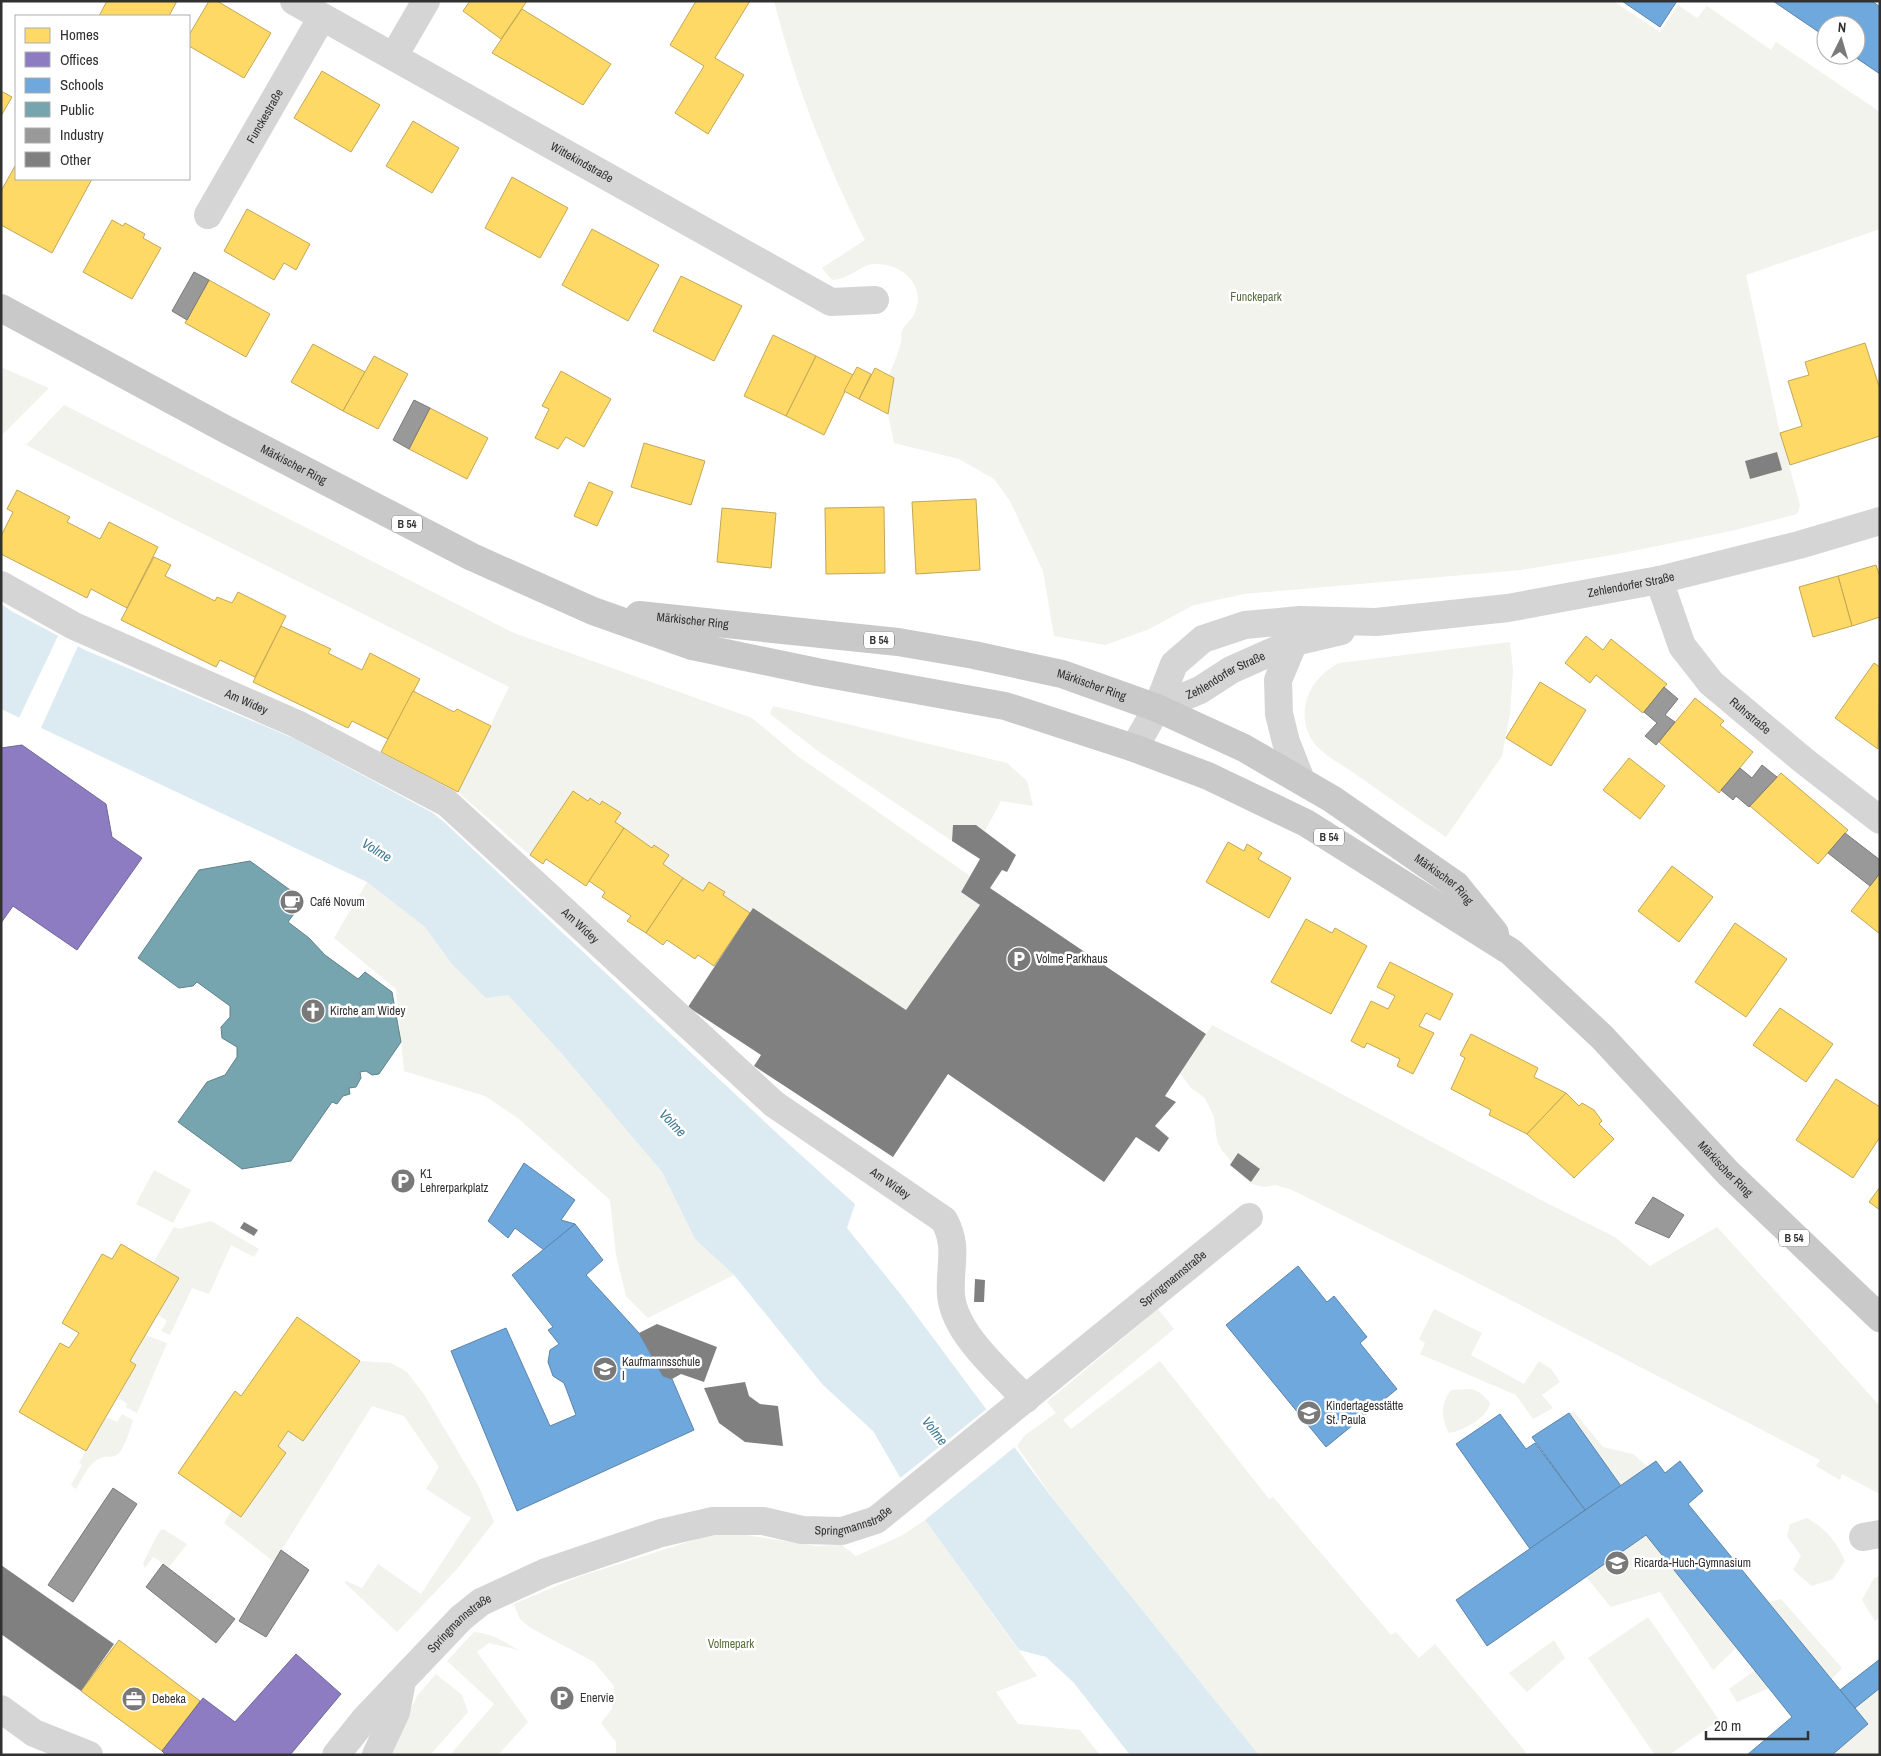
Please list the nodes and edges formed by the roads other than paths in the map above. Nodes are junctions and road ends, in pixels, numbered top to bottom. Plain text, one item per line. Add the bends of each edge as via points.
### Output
1 (294, 1) edge
2 (426, 1) edge
3 (322, 17) junction
4 (394, 56) junction
5 (208, 215) dead end
6 (874, 300) dead end
7 (1, 308) edge
8 (1880, 521) edge
9 (1659, 580) junction
10 (1, 584) edge
11 (593, 610) junction
12 (1376, 622) junction
13 (1294, 642) junction
14 (1157, 708) junction
15 (1134, 748) junction
16 (1301, 780) junction
17 (1880, 820) edge
18 (1511, 952) junction
19 (1250, 1217) dead end
20 (1880, 1318) edge
21 (1026, 1399) junction
22 (402, 1681) junction
23 (1, 1709) edge
24 (41, 1744) edge
25 (89, 1755) edge
26 (336, 1755) edge
27 (376, 1755) edge

1 - 3 street, Wittekindstraße
2 - 4 street
3 - 4 street, Wittekindstraße
3 - 5 street, Funckestraße
4 - 6 street, Wittekindstraße via 831,302
7 - 11 main road, Märkischer Ring / B 54 via 472,557
8 - 9 street, Zehlendorfer Straße
9 - 12 street, Zehlendorfer Straße via 1508,608
9 - 17 street, Ruhrstraße via 1682,646 1711,682
10 - 21 street, Am Widey via 74,626 297,724 447,803 774,1104 944,1220 953,1235 951,1296 961,1326
11 - 14 main road, Märkischer Ring / B 54 via 898,642 974,655 1062,674
11 - 15 main road, Märkischer Ring / B 54 via 692,646 1005,706
12 - 13 street, Zehlendorfer Straße
12 - 14 street, Zehlendorfer Straße via 1300,620 1245,625 1203,639 1174,664
13 - 14 street, Zehlendorfer Straße
13 - 16 street, Zehlendorfer Straße via 1278,680 1279,714
14 - 15 street, Zehlendorfer Straße
14 - 16 main road, Märkischer Ring / B 54 via 1244,748
15 - 18 main road, Märkischer Ring / B 54 via 1208,776 1306,823
16 - 18 main road, Märkischer Ring / B 54 via 1456,885
18 - 20 main road, Märkischer Ring / B 54 via 1602,1036 1728,1173
19 - 21 street, Springmannstraße
21 - 22 street, Springmannstraße via 876,1520 842,1531 802,1530 763,1521 712,1521 660,1533 546,1572 482,1602 461,1618
22 - 26 street, Springmannstraße
22 - 27 street via 396,1712
23 - 24 street
24 - 25 street

